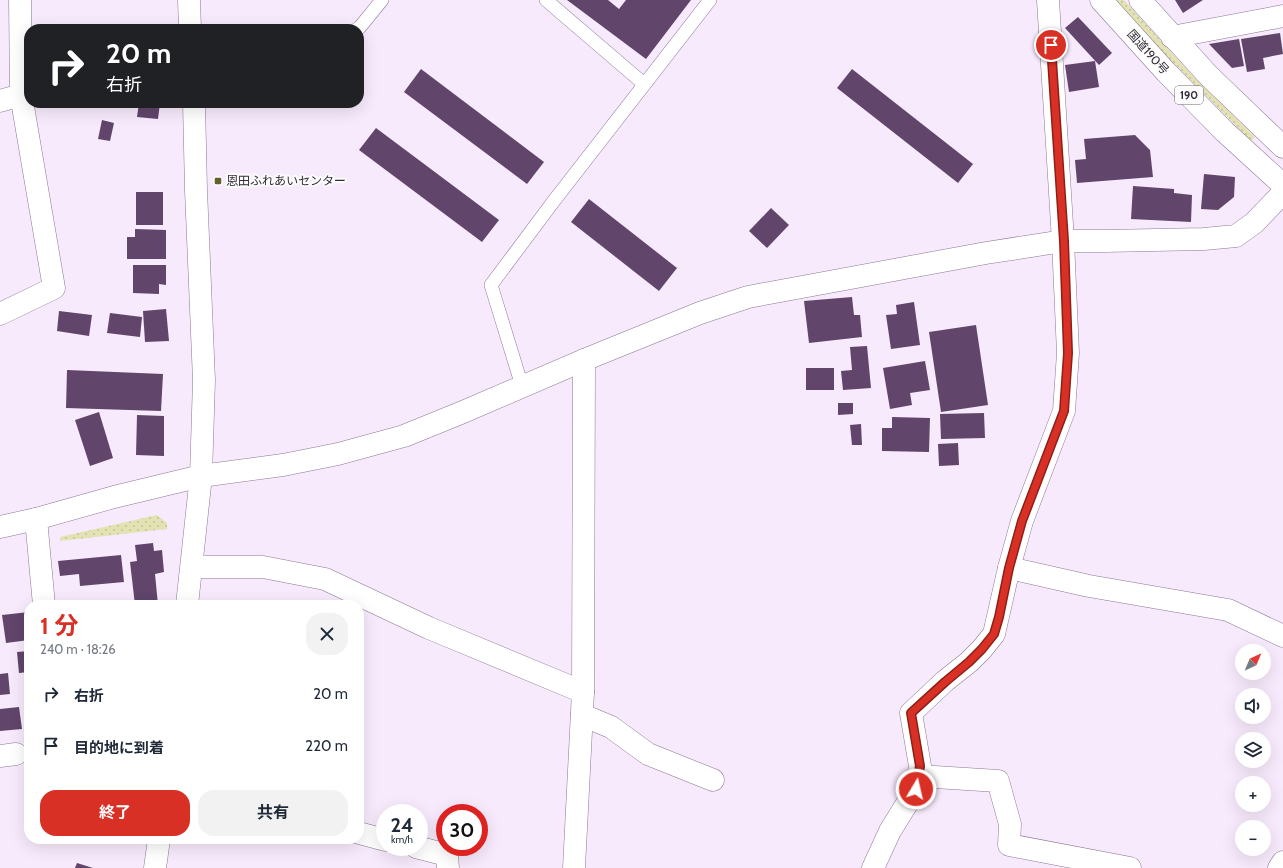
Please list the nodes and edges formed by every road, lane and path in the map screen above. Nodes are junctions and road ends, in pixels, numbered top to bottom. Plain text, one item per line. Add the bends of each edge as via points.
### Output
1 (20, 0) edge
2 (189, 0) edge
3 (382, 0) edge
4 (546, 0) edge
5 (710, 0) edge
6 (1048, 0) edge
7 (1101, 0) edge
8 (1140, 0) edge
9 (1283, 16) edge
10 (190, 24) edge
11 (362, 24) edge
12 (1172, 37) junction
13 (644, 84) junction
14 (21, 95) junction
15 (0, 101) edge
16 (194, 108) edge
17 (1283, 147) edge
18 (1283, 185) edge
19 (1283, 194) edge
20 (1064, 241) junction
21 (0, 314) edge
22 (584, 360) junction
23 (522, 386) junction
24 (201, 476) junction
25 (36, 519) junction
26 (0, 527) edge
27 (192, 567) junction
28 (1009, 568) junction
29 (44, 600) edge
30 (188, 600) edge
31 (1283, 636) edge
32 (583, 692) junction
33 (582, 715) junction
34 (919, 776) junction
35 (713, 780) dead end
36 (364, 834) edge
37 (376, 838) edge
38 (158, 844) edge
39 (428, 850) edge
40 (1283, 862) edge
41 (155, 868) edge
42 (448, 868) edge
43 (574, 868) edge
44 (873, 868) edge
45 (1130, 868) edge
46 (1279, 868) edge

1 - 14 main road
2 - 10 main road
3 - 11 lane
4 - 13 lane
5 - 13 lane
6 - 20 main road
7 - 18 main road, 国道190号 / 190 via 1225,132
8 - 12 main road, 190
9 - 12 main road
12 - 17 main road, 190 via 1208,76
13 - 23 lane via 491,285
14 - 15 main road
14 - 21 main road via 54,288
16 - 24 main road via 204,380
19 - 20 main road via 1254,223 1236,236 1204,239
20 - 22 main road via 748,297 700,313
20 - 28 main road via 1068,353 1064,411 1022,521
22 - 23 main road
22 - 32 main road
23 - 24 main road via 404,436 283,465
24 - 25 main road via 114,496
24 - 27 main road
25 - 26 main road
25 - 29 main road
27 - 30 main road
27 - 32 main road via 263,567 324,580 429,628
28 - 31 main road via 1089,586 1228,610
28 - 34 main road via 994,634 969,662 911,713 920,766
32 - 33 main road
33 - 35 main road via 612,727 648,754
33 - 43 main road
34 - 44 main road via 916,789 890,831
34 - 45 main road via 998,781 1010,824 1009,844
36 - 37 main road
38 - 41 main road
39 - 42 main road via 446,854
40 - 46 main road

